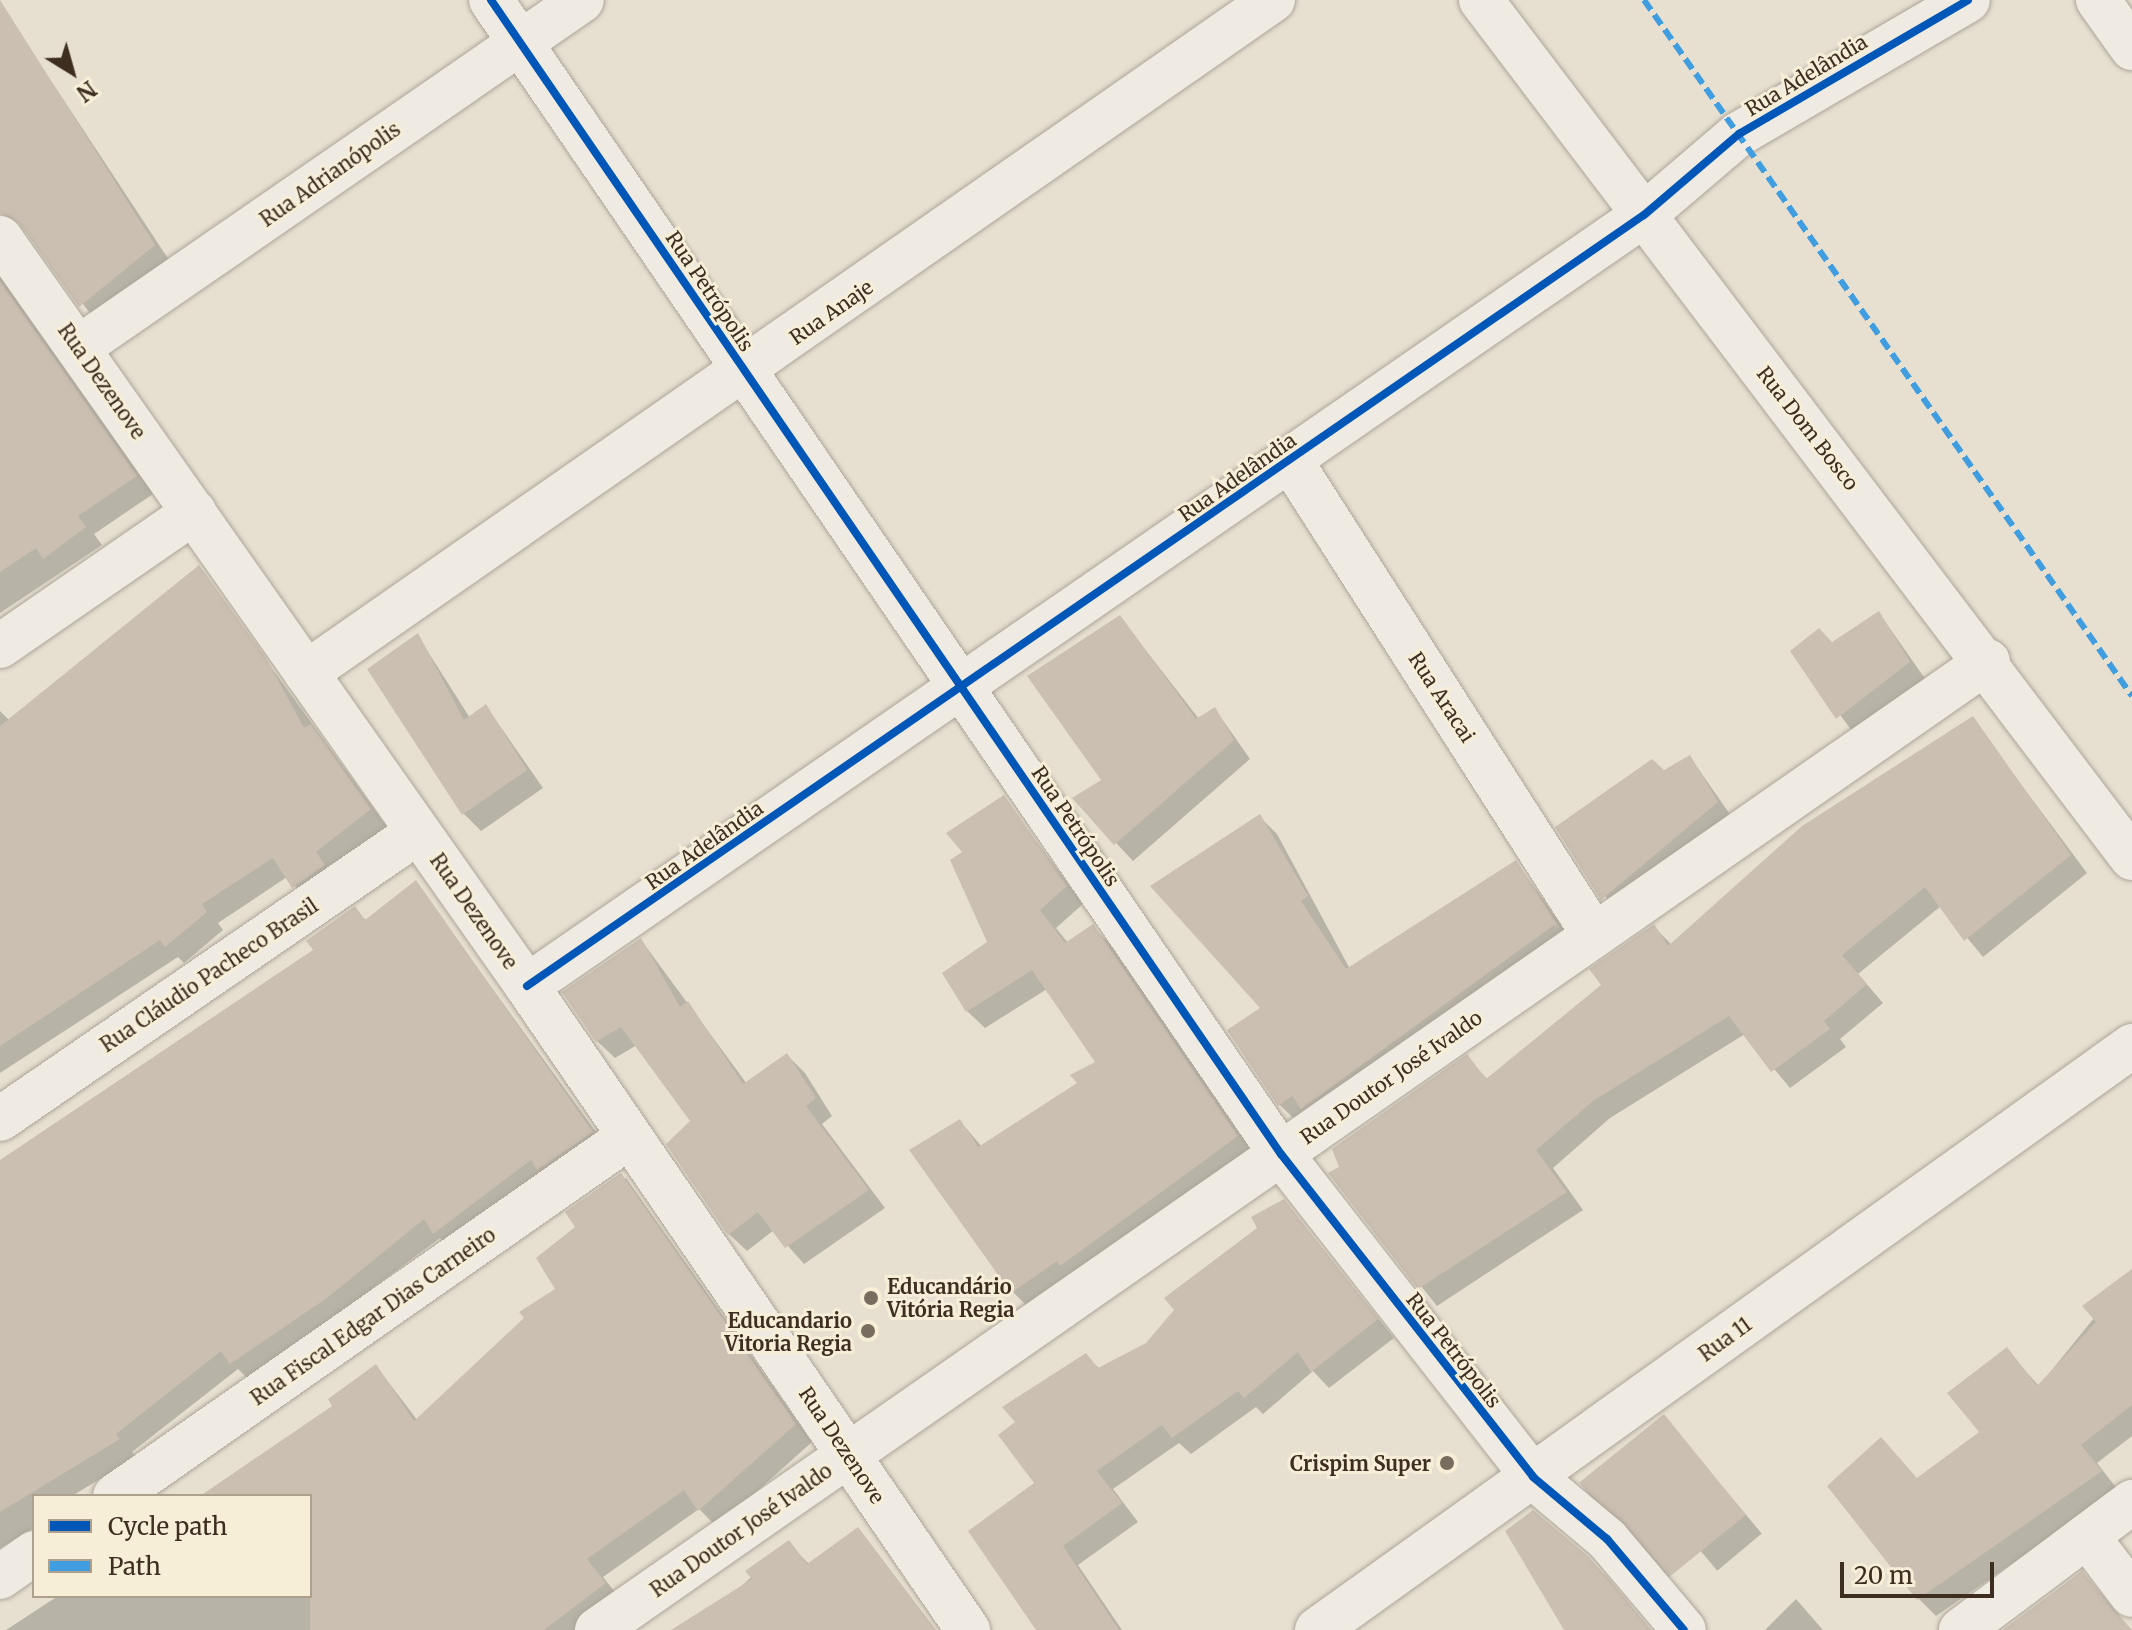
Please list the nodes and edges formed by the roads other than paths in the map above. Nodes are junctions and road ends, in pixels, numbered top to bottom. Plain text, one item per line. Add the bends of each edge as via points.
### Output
1 (491, 0) edge
2 (582, 0) edge
3 (1273, 0) edge
4 (1481, 0) edge
5 (1968, 0) edge
6 (2098, 0) edge
7 (520, 43) junction
8 (2132, 48) edge
9 (1644, 215) junction
10 (0, 238) edge
11 (78, 348) junction
12 (747, 372) junction
13 (1290, 460) junction
14 (194, 512) junction
15 (0, 646) edge
16 (1988, 661) junction
17 (306, 673) junction
18 (961, 687) junction
19 (418, 832) junction
20 (2125, 833) edge
21 (1594, 935) junction
22 (527, 986) junction
23 (2132, 1046) edge
24 (0, 1119) edge
25 (630, 1136) junction
26 (1281, 1154) junction
27 (849, 1454) junction
28 (1533, 1477) junction
29 (118, 1494) edge
30 (2132, 1502) edge
31 (2087, 1536) junction
32 (32, 1554) edge
33 (0, 1577) edge
34 (2132, 1595) edge
35 (597, 1630) edge
36 (968, 1630) edge
37 (1317, 1630) edge
38 (1684, 1630) edge
39 (1961, 1630) edge

1 - 7 street, Rua Petrópolis
2 - 7 street, Rua Adrianópolis
3 - 12 street, Rua Anaje
4 - 9 street, Rua Dom Bosco
5 - 9 street, Rua Adelândia via 1739,134
6 - 8 street
7 - 11 street, Rua Adrianópolis
7 - 12 street, Rua Petrópolis
9 - 13 street, Rua Adelândia
9 - 16 street, Rua Dom Bosco
10 - 11 street, Rua Dezenove
11 - 14 street, Rua Dezenove
12 - 17 street, Rua Anaje
12 - 18 street, Rua Petrópolis
13 - 18 street, Rua Adelândia
13 - 21 street, Rua Aracai
14 - 15 street
14 - 17 street, Rua Dezenove
16 - 20 street, Rua Dom Bosco
16 - 21 street, Rua Doutor José Ivaldo
17 - 19 street, Rua Dezenove
18 - 22 street, Rua Adelândia
18 - 26 street, Rua Petrópolis
19 - 22 street, Rua Dezenove
19 - 24 street, Rua Cláudio Pacheco Brasil
21 - 26 street, Rua Doutor José Ivaldo
22 - 25 street, Rua Dezenove
23 - 28 street, Rua 11
25 - 27 street, Rua Dezenove
25 - 29 street, Rua Fiscal Edgar Dias Carneiro
26 - 27 street, Rua Doutor José Ivaldo
26 - 28 street, Rua Petrópolis
27 - 35 street, Rua Doutor José Ivaldo
27 - 36 street, Rua Dezenove
28 - 37 street, Rua 11
28 - 38 street, Rua Petrópolis via 1607,1539
30 - 31 street
31 - 34 street
31 - 39 street
32 - 33 street

